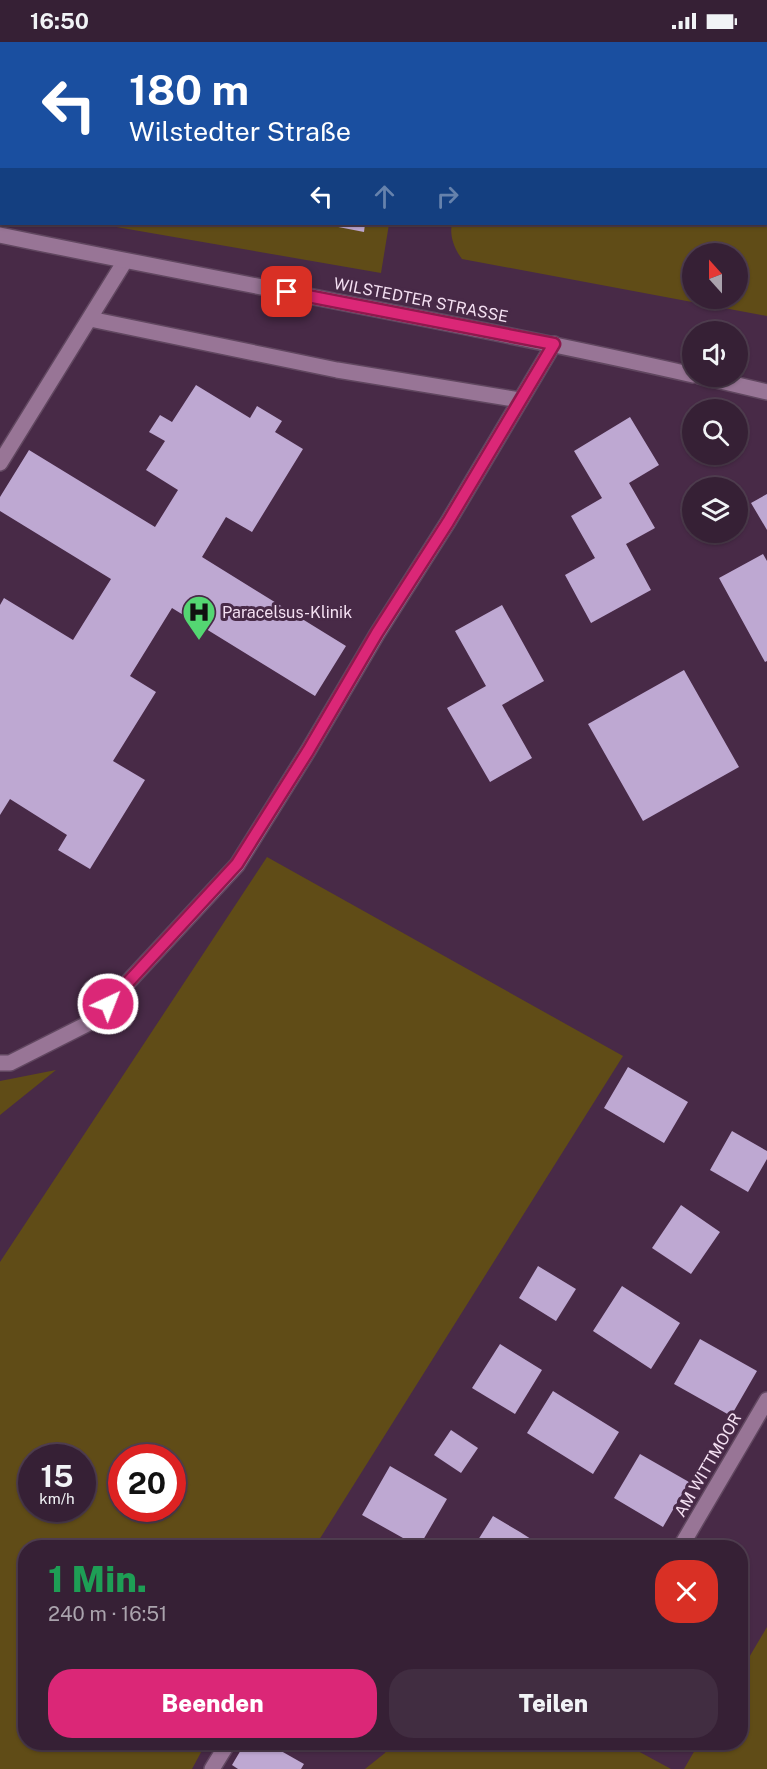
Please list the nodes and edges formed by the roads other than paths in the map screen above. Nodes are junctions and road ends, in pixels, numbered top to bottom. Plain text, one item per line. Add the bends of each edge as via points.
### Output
1 (0, 235) edge
2 (125, 261) junction
3 (90, 320) junction
4 (554, 344) junction
5 (682, 373) edge
6 (746, 387) edge
7 (767, 392) edge
8 (520, 400) junction
9 (0, 462) edge
10 (0, 1063) edge
11 (767, 1400) edge
12 (685, 1540) edge
13 (224, 1750) edge
14 (212, 1769) edge

1 - 2 street, WILSTEDTER STRASSE
2 - 3 street
2 - 4 street, WILSTEDTER STRASSE
3 - 8 street via 336,370
3 - 9 street
4 - 5 street, WILSTEDTER STRASSE
4 - 8 street
6 - 7 street
8 - 10 street via 237,864 91,1022 10,1063
11 - 12 street, AM WITTMOOR
13 - 14 street

